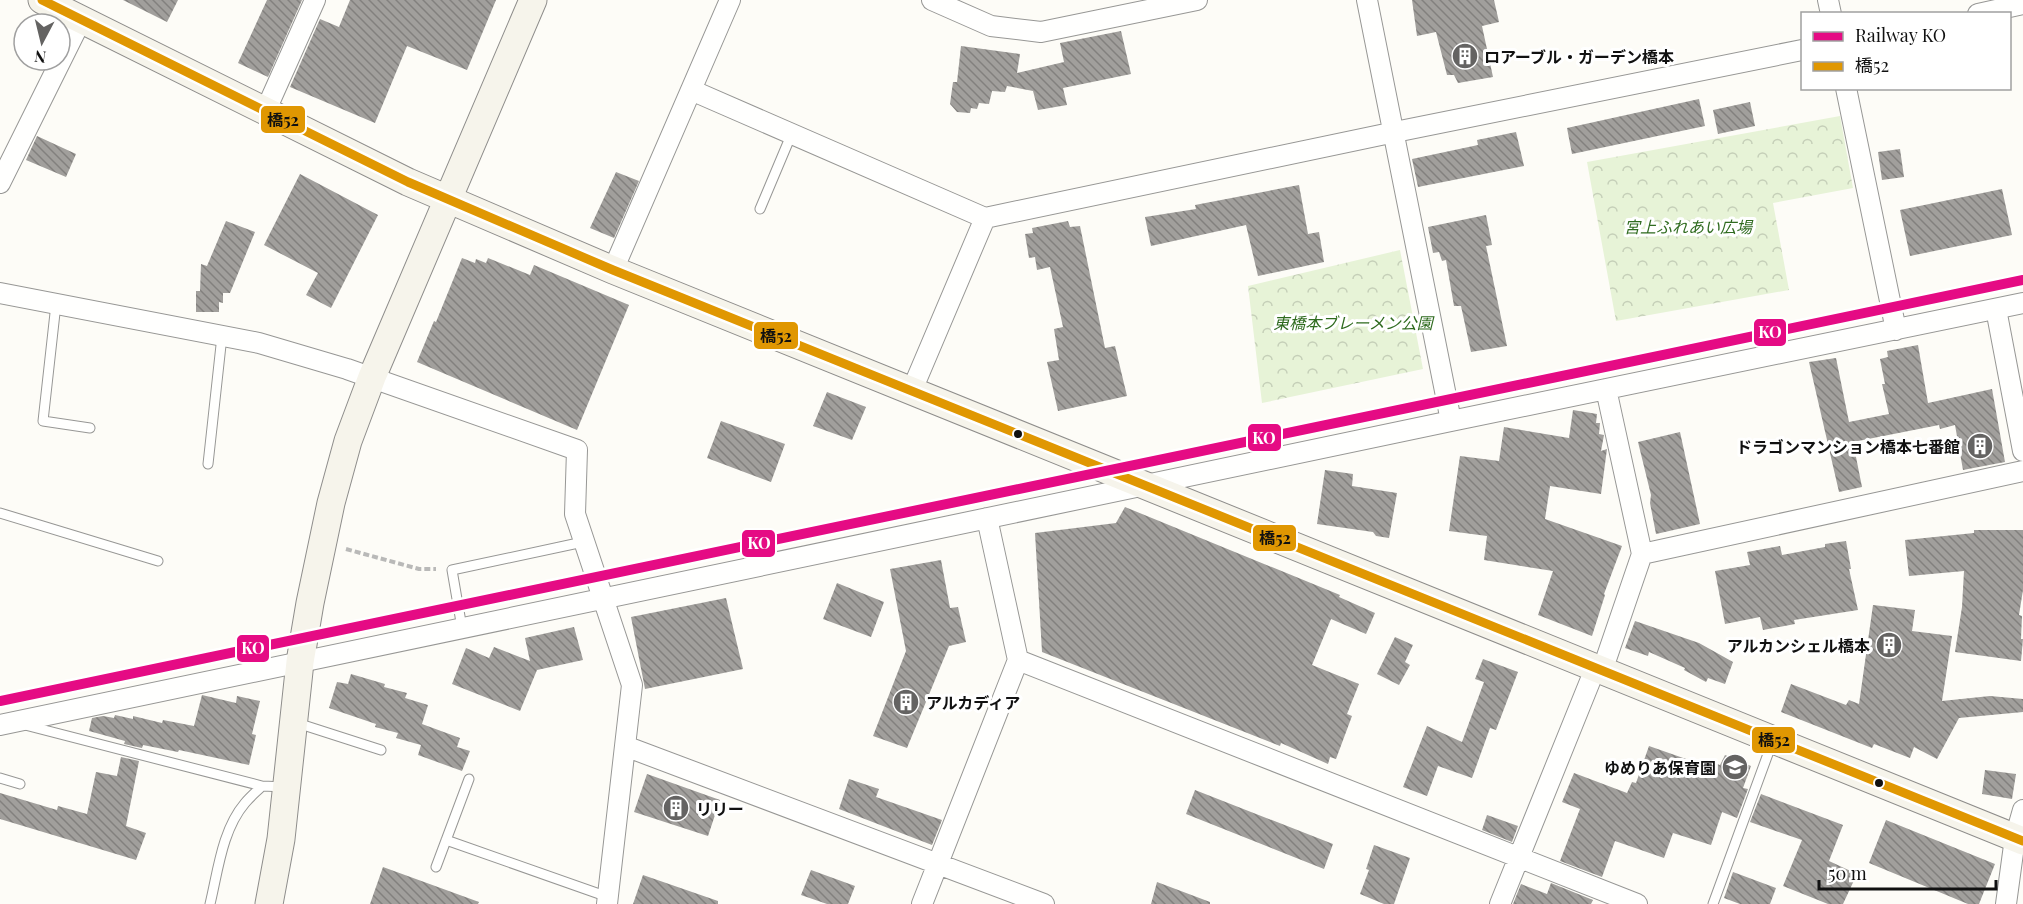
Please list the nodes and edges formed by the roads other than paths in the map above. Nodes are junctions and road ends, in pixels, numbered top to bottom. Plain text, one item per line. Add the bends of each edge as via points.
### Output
1 (42, 0) edge
2 (315, 0) edge
3 (533, 0) edge
4 (730, 0) edge
5 (932, 0) edge
6 (1197, 0) edge
7 (1367, 0) edge
8 (2023, 4) edge
9 (1987, 12) edge
10 (81, 20) junction
11 (1801, 50) edge
12 (691, 90) junction
13 (1846, 90) edge
14 (265, 112) junction
15 (1395, 132) junction
16 (792, 133) junction
17 (0, 183) edge
18 (447, 200) junction
19 (760, 209) dead end
20 (985, 219) junction
21 (613, 270) junction
22 (0, 293) edge
23 (2023, 303) edge
24 (56, 304) junction
25 (1996, 309) junction
26 (1896, 330) junction
27 (222, 336) junction
28 (372, 377) junction
29 (1606, 389) junction
30 (912, 390) junction
31 (1451, 421) junction
32 (90, 428) dead end
33 (2023, 451) edge
34 (208, 464) dead end
35 (2023, 471) edge
36 (1145, 485) junction
37 (0, 513) edge
38 (987, 518) junction
39 (583, 542) junction
40 (1642, 554) junction
41 (158, 561) dead end
42 (602, 600) junction
43 (462, 628) junction
44 (1018, 660) junction
45 (300, 662) junction
46 (1598, 670) junction
47 (294, 722) junction
48 (7, 723) edge
49 (1773, 741) junction
50 (625, 746) junction
51 (381, 750) dead end
52 (0, 778) edge
53 (469, 778) dead end
54 (20, 784) dead end
55 (275, 787) junction
56 (2023, 810) edge
57 (2019, 839) edge
58 (446, 840) junction
59 (1519, 857) junction
60 (938, 863) junction
61 (436, 867) dead end
62 (607, 900) edge
63 (210, 904) edge
64 (269, 904) edge
65 (922, 904) edge
66 (1044, 904) edge
67 (1500, 904) edge
68 (1637, 904) edge
69 (1713, 904) edge
70 (2006, 904) edge

1 - 10 street
2 - 14 street
3 - 18 street
4 - 12 street
5 - 6 street via 991,26 1041,32
7 - 15 street
8 - 9 street
10 - 14 street
10 - 17 street
11 - 15 street
12 - 16 street
12 - 21 street
13 - 26 street
14 - 18 street
15 - 20 street
15 - 31 street
16 - 19 lane
16 - 20 street
18 - 21 street
18 - 28 street
20 - 30 street
21 - 30 street
22 - 24 street
23 - 25 street
24 - 27 street
24 - 32 lane via 43,421
25 - 26 street
25 - 33 street
26 - 29 street
27 - 28 street via 259,343
27 - 34 lane
28 - 39 street via 577,450 575,514
28 - 45 street via 348,441 331,503
29 - 31 street
29 - 40 street
30 - 36 street
31 - 36 street
35 - 40 street
36 - 38 street
36 - 46 street
37 - 41 lane
38 - 42 street
38 - 44 street
39 - 42 street
39 - 43 lane via 452,570
40 - 46 street
42 - 43 street
42 - 50 street via 632,685
43 - 45 street
44 - 59 street
44 - 60 street
45 - 47 street
45 - 48 street
46 - 49 street
46 - 59 street
47 - 51 lane
47 - 55 street
48 - 55 lane
49 - 57 street
49 - 69 lane
50 - 60 street
50 - 62 street
52 - 54 lane
53 - 58 lane
55 - 63 lane via 245,803 235,817
55 - 64 street via 281,839
56 - 57 street
57 - 70 street
58 - 61 lane
58 - 62 lane
59 - 67 street
59 - 68 street
60 - 65 street
60 - 66 street

